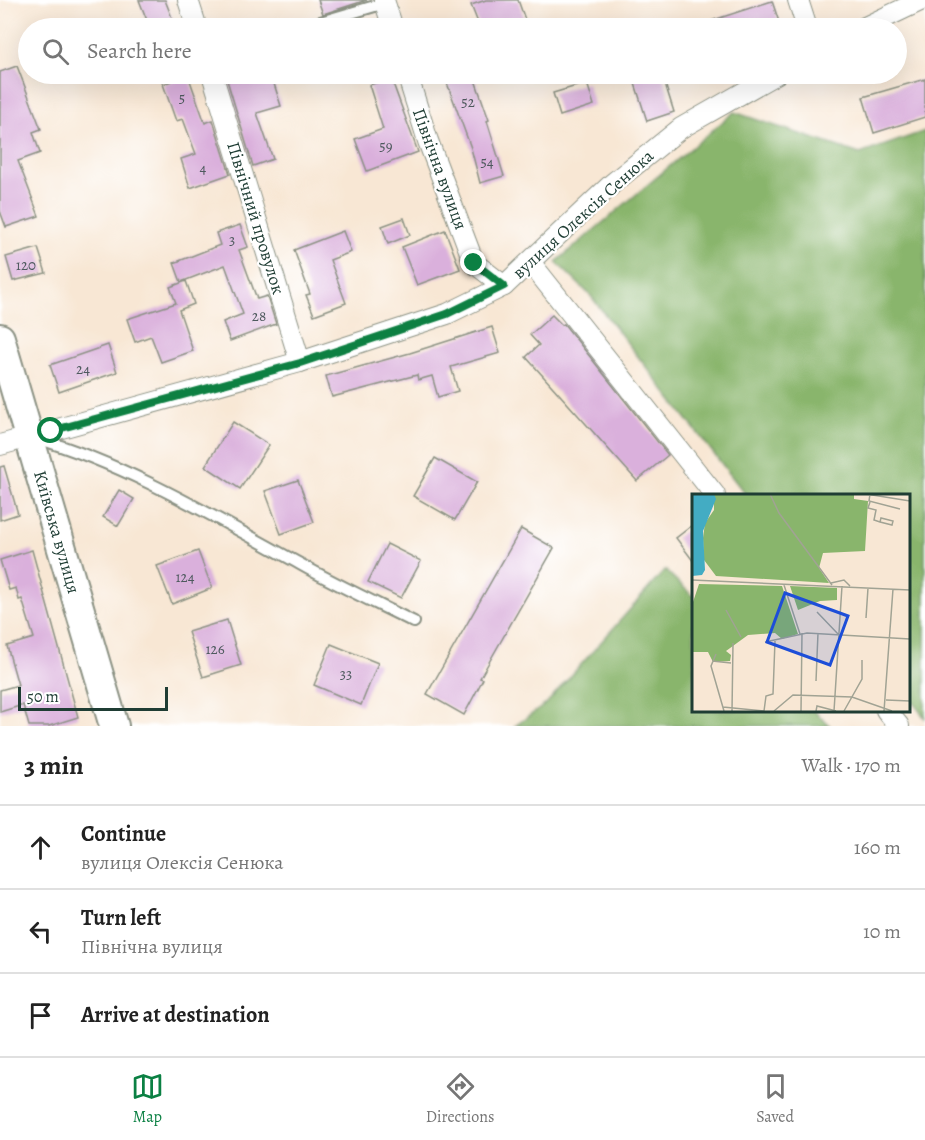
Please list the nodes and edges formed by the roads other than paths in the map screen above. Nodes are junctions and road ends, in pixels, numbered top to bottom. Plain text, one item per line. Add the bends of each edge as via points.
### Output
1 (188, 0) edge
2 (798, 0) edge
3 (922, 0) edge
4 (385, 2) edge
5 (194, 18) edge
6 (333, 18) edge
7 (390, 18) edge
8 (804, 18) edge
9 (884, 18) edge
10 (215, 84) edge
11 (410, 84) edge
12 (758, 84) edge
13 (530, 262) junction
14 (504, 286) junction
15 (0, 338) edge
16 (300, 363) junction
17 (30, 436) junction
18 (0, 445) edge
19 (714, 494) edge
20 (414, 622) dead end
21 (887, 711) edge
22 (114, 726) edge
23 (899, 726) edge

1 - 5 street
2 - 8 street
3 - 9 street
4 - 6 lane
4 - 7 street
10 - 16 street, Північний провулок
11 - 14 street, Північна вулиця via 474,263
12 - 13 street, вулиця Олексія Сенюка via 681,128 613,183
13 - 14 street, вулиця Олексія Сенюка
13 - 19 street
14 - 16 street, вулиця Олексія Сенюка via 447,314
15 - 17 main road, Київська вулиця
16 - 17 street, вулиця Олексія Сенюка
17 - 18 street, вулиця Олексія Сенюка
17 - 20 lane via 66,447 173,494
17 - 22 main road, Київська вулиця
21 - 23 street

